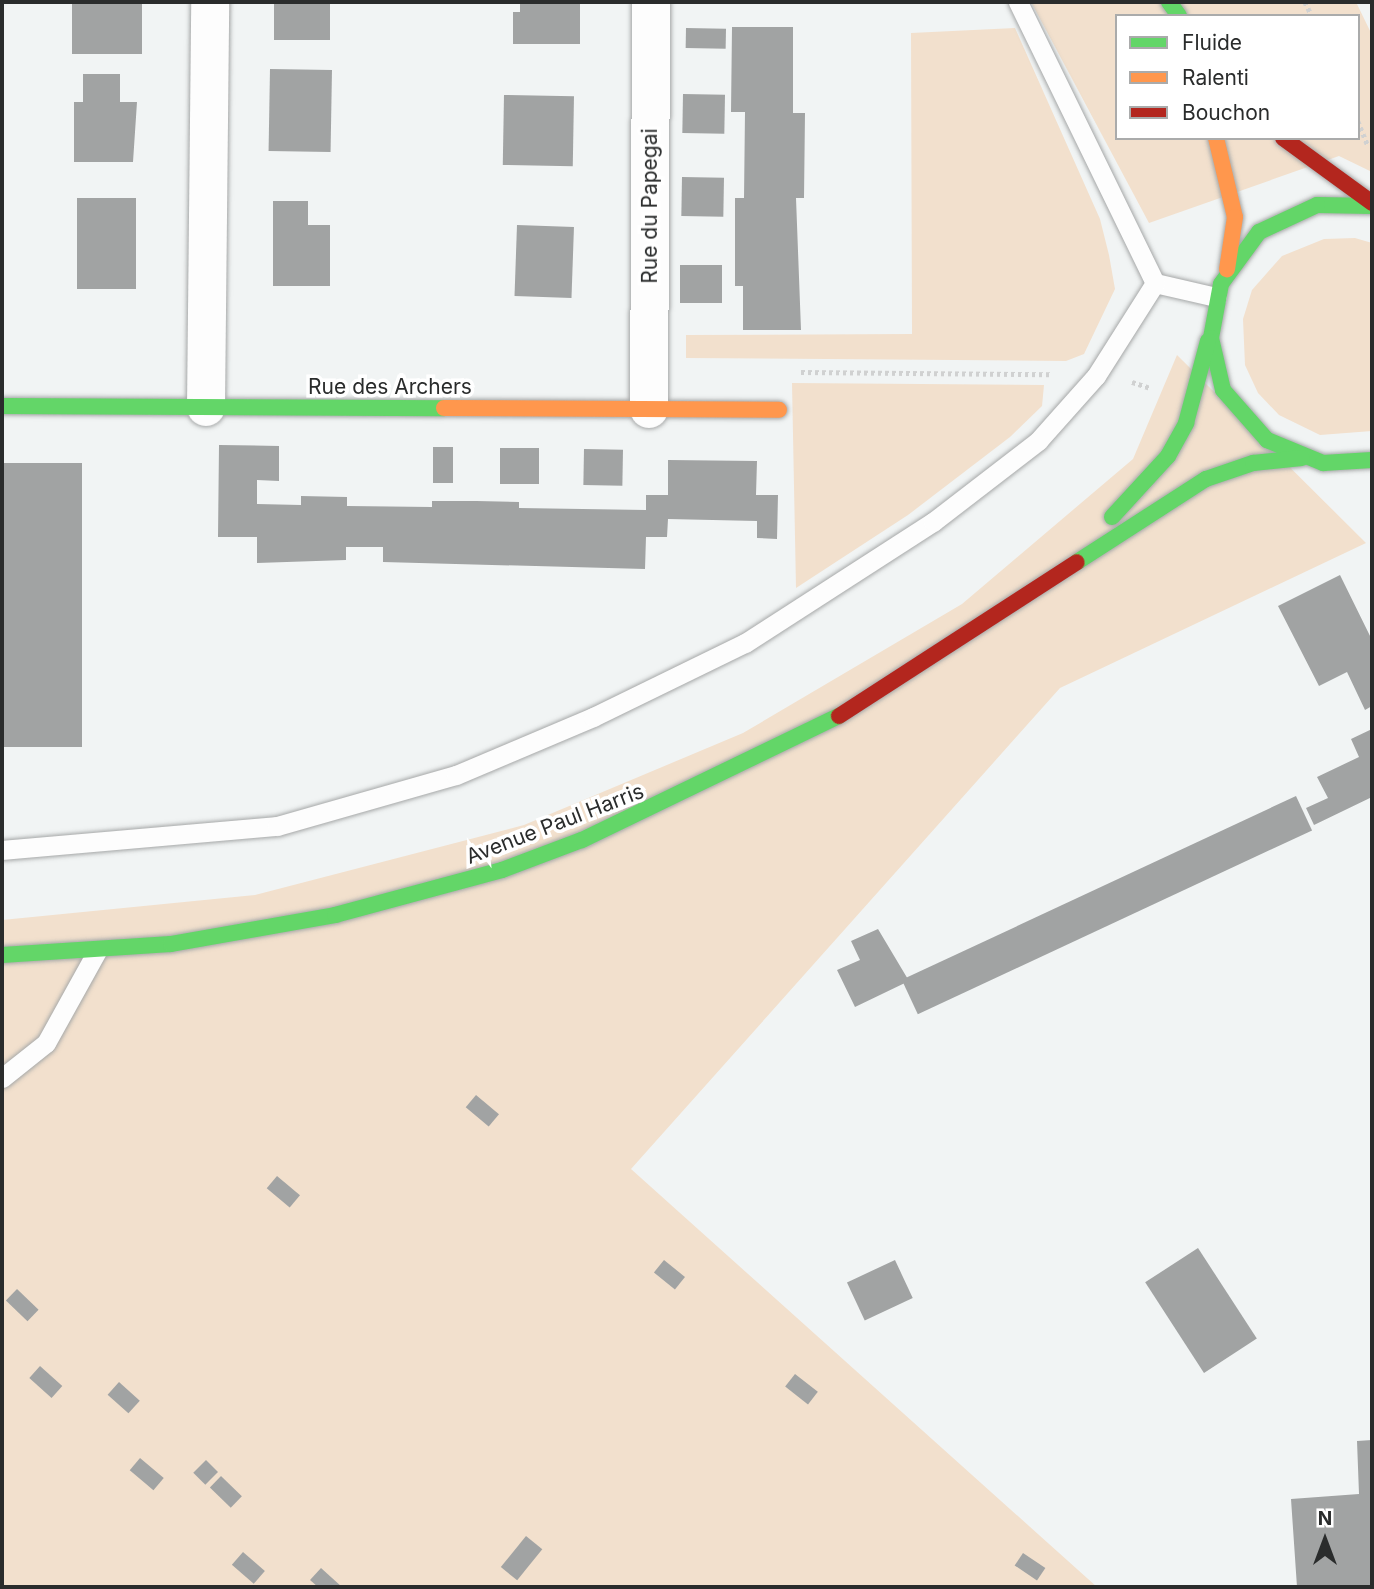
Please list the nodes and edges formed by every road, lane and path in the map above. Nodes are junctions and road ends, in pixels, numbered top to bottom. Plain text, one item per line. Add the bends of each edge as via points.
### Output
1 (210, 2) edge
2 (651, 2) edge
3 (1018, 2) edge
4 (1360, 126) edge
5 (1216, 140) edge
6 (1286, 140) edge
7 (1372, 156) edge
8 (1372, 205) edge
9 (1226, 271) junction
10 (1155, 283) junction
11 (1216, 297) junction
12 (1211, 324) junction
13 (2, 406) edge
14 (206, 407) junction
15 (649, 409) junction
16 (779, 410) dead end
17 (1302, 458) junction
18 (1372, 460) edge
19 (1333, 463) junction
20 (1358, 479) dead end
21 (1064, 566) junction
22 (2, 850) edge
23 (97, 951) junction
24 (2, 956) edge
25 (2, 1078) edge

1 - 14 street
2 - 15 street, Rue du Papegai
3 - 10 lane
4 - 7 path
5 - 9 main road via 1235,217
6 - 8 main road
8 - 9 main road via 1330,204 1293,212 1250,240
9 - 11 main road
10 - 11 lane
10 - 22 lane via 1096,376 1038,441 933,522 812,603 699,666 469,770 349,808 235,833
11 - 12 main road
12 - 17 main road via 1215,364 1237,412 1266,440
12 - 21 main road, Avenue Paul Harris via 1195,396 1168,456
13 - 14 main road, Rue des Archers
14 - 15 main road, Rue des Archers
15 - 16 main road, Rue des Archers
17 - 19 main road
17 - 21 main road, Avenue Paul Harris via 1254,463 1206,480
18 - 19 main road
19 - 20 main road
21 - 23 main road, Avenue Paul Harris via 911,674 824,726 582,840 502,870 335,915
23 - 24 main road, Avenue Paul Harris
23 - 25 lane via 46,1043

